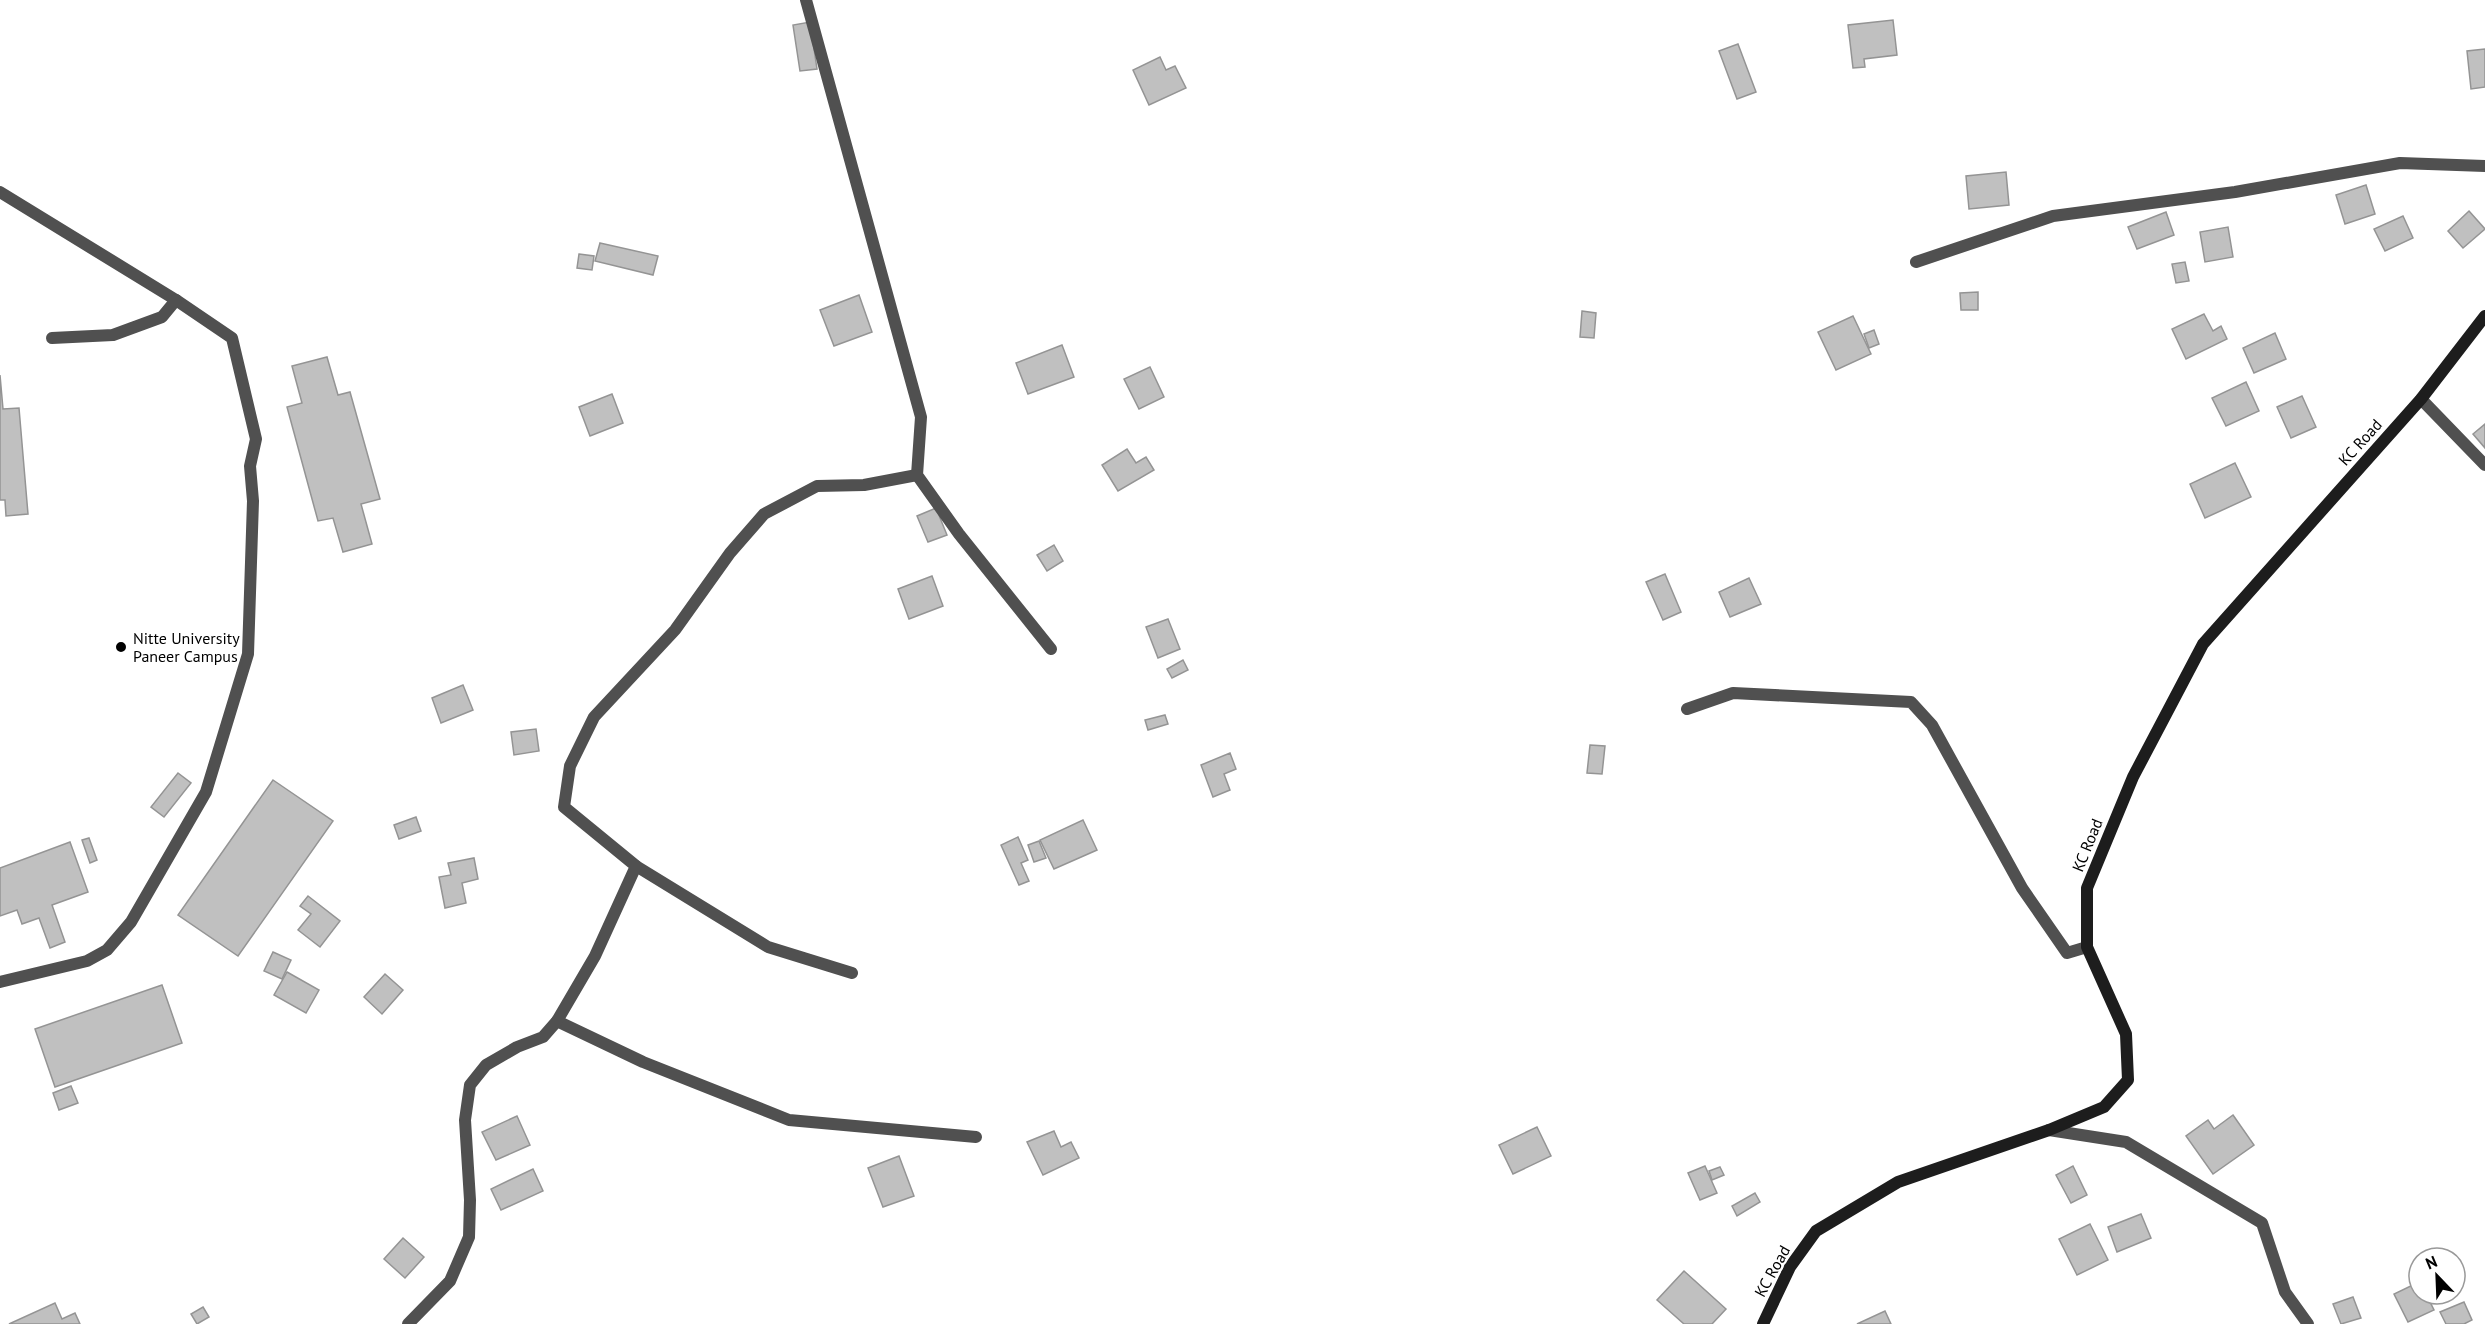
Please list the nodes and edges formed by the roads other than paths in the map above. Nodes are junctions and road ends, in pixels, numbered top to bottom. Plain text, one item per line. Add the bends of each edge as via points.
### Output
1 (806, 0) edge
2 (2485, 166) edge
3 (0, 192) edge
4 (1916, 262) dead end
5 (176, 300) junction
6 (2485, 316) edge
7 (52, 338) dead end
8 (2421, 399) junction
9 (2485, 465) edge
10 (917, 475) junction
11 (1052, 649) dead end
12 (1687, 709) dead end
13 (636, 866) junction
14 (2087, 947) junction
15 (852, 973) dead end
16 (0, 982) edge
17 (557, 1021) junction
18 (2049, 1130) junction
19 (976, 1137) dead end
20 (408, 1324) edge
21 (1763, 1324) edge
22 (2308, 1324) edge

1 - 10 street via 921,417
2 - 4 street via 2400,163 2235,192 2054,216
3 - 5 street
5 - 7 street via 162,317 113,335
5 - 16 street via 232,338 256,440 250,466 254,501 248,654 207,792 131,922 107,951 87,961
6 - 8 main road, KC Road
8 - 9 street
8 - 14 main road, KC Road via 2203,644 2133,777 2087,888
10 - 11 street
10 - 13 street via 864,485 817,486 764,514 730,553 675,630 594,717 570,766 564,807
12 - 14 street via 1733,693 1911,702 1932,725 2022,888 2067,953
13 - 15 street via 768,946
13 - 17 street via 594,956
14 - 18 main road, KC Road via 2126,1034 2128,1080 2104,1107
17 - 19 street via 643,1062 789,1120
17 - 20 street via 543,1036 486,1065 470,1085 465,1120 469,1237 450,1281
18 - 21 main road, KC Road via 1898,1182 1816,1231 1790,1267
18 - 22 street via 2126,1142 2262,1223 2285,1292

